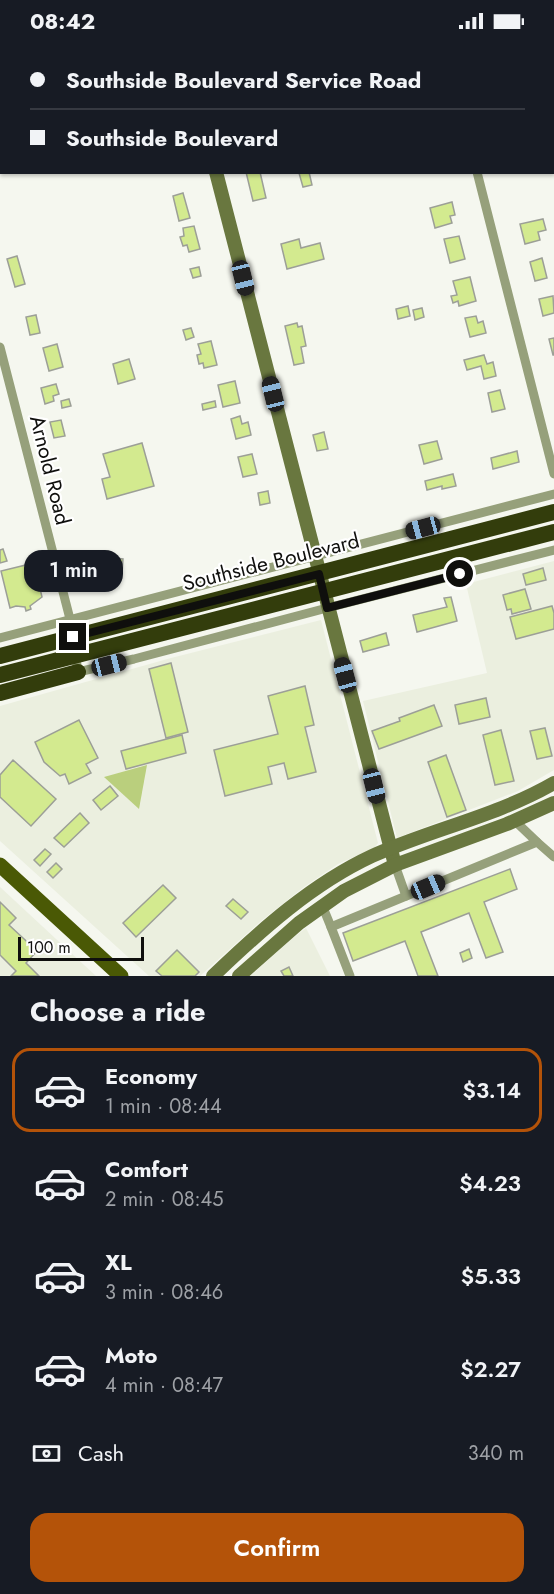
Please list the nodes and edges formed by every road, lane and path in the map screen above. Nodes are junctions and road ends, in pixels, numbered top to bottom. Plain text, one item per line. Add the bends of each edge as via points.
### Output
1 (217, 174) edge
2 (478, 174) edge
3 (0, 347) edge
4 (554, 474) edge
5 (554, 494) edge
6 (554, 512) edge
7 (554, 532) edge
8 (554, 550) edge
9 (315, 557) junction
10 (319, 574) junction
11 (323, 591) junction
12 (327, 608) junction
13 (70, 620) junction
14 (73, 637) junction
15 (0, 638) edge
16 (76, 654) junction
17 (0, 656) edge
18 (78, 672) junction
19 (0, 675) edge
20 (0, 693) edge
21 (554, 783) edge
22 (554, 803) edge
23 (515, 821) junction
24 (537, 842) junction
25 (390, 849) junction
26 (554, 856) edge
27 (0, 865) edge
28 (395, 865) junction
29 (406, 896) junction
30 (322, 905) junction
31 (331, 927) junction
32 (121, 976) edge
33 (213, 976) edge
34 (239, 976) edge
35 (350, 976) edge

1 - 9 street
2 - 4 street
3 - 13 street, Arnold Road
5 - 9 street
6 - 10 highway, Southside Boulevard
7 - 11 highway, Southside Boulevard
8 - 12 street
9 - 10 street
9 - 13 street
10 - 11 street
10 - 14 highway, Southside Boulevard
11 - 12 street
11 - 16 highway, Southside Boulevard
12 - 18 street
12 - 25 street
13 - 14 street, Arnold Road
13 - 15 street
14 - 16 street, Arnold Road
14 - 17 highway, Southside Boulevard
16 - 18 street, Arnold Road
16 - 19 highway, Southside Boulevard
18 - 20 highway
21 - 25 street via 520,801
22 - 23 street
23 - 24 street
23 - 28 street
24 - 26 street
24 - 29 street
25 - 28 street
25 - 33 street via 311,892
27 - 32 main road
28 - 29 street
28 - 30 street
29 - 31 street
30 - 31 street
30 - 34 street
31 - 35 street

